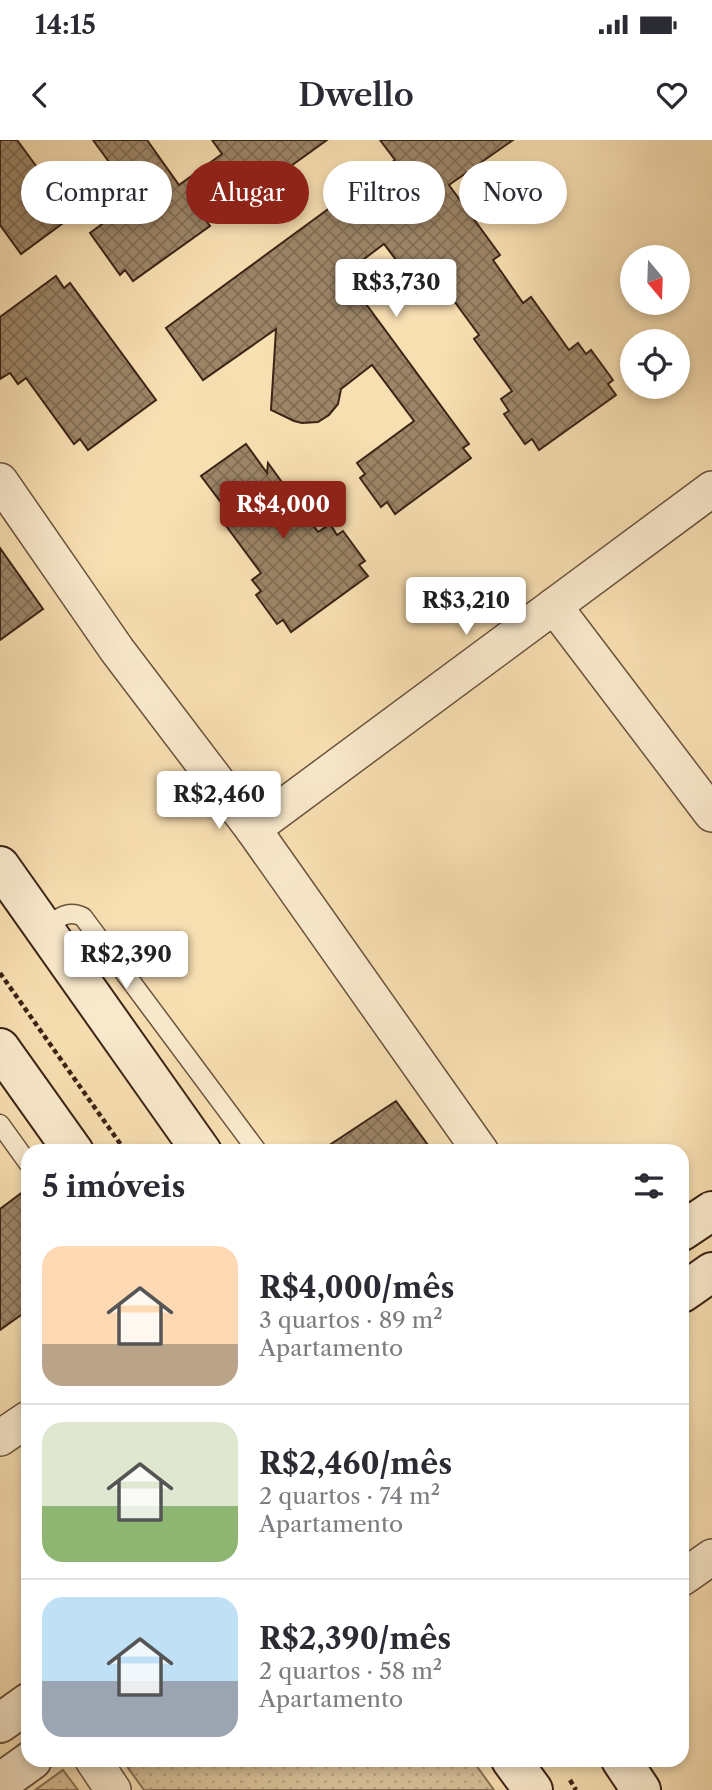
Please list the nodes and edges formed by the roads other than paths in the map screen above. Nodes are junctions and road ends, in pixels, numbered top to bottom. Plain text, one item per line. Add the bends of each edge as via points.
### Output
1 (0, 481) edge
2 (712, 489) edge
3 (554, 606) junction
4 (712, 814) edge
5 (253, 829) junction
6 (0, 866) edge
7 (45, 928) junction
8 (0, 1048) edge
9 (0, 1124) edge
10 (68, 1144) edge
11 (196, 1144) edge
12 (252, 1144) edge
13 (475, 1144) edge
14 (21, 1153) edge
15 (712, 1210) edge
16 (689, 1226) edge
17 (712, 1272) edge
18 (689, 1288) edge
19 (21, 1424) edge
20 (0, 1438) edge
21 (712, 1557) edge
22 (689, 1573) edge
23 (21, 1708) edge
24 (0, 1723) edge
25 (22, 1767) edge
26 (98, 1767) edge
27 (516, 1767) edge
28 (626, 1767) edge
29 (0, 1783) edge
30 (113, 1790) edge
31 (533, 1790) edge
32 (641, 1790) edge

1 - 5 street via 117,650
2 - 3 street
3 - 4 street
3 - 5 street
5 - 13 street
6 - 7 main road
7 - 11 main road
7 - 12 lane via 66,914 83,917
8 - 10 main road
9 - 14 lane
15 - 16 main road
17 - 18 main road
19 - 20 street
21 - 22 street
23 - 24 main road
25 - 29 main road
26 - 30 street
27 - 31 main road
28 - 32 main road

